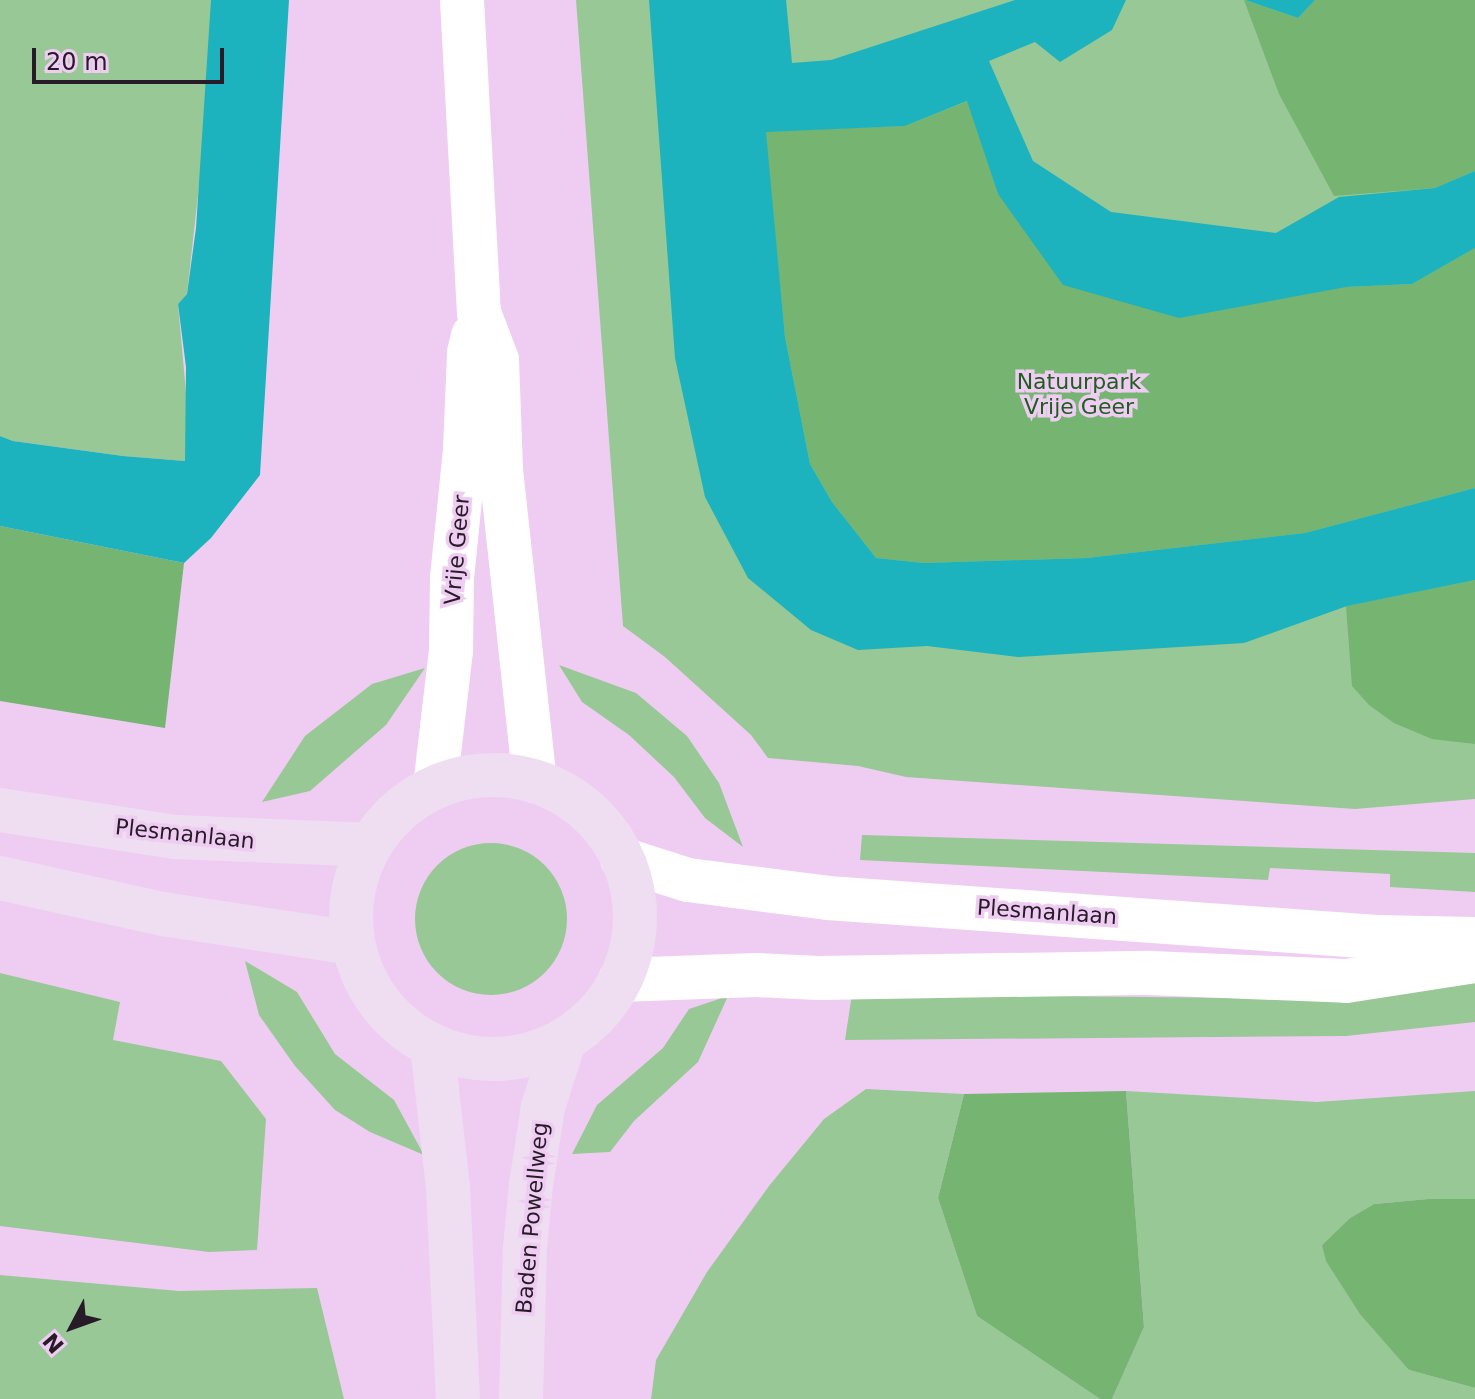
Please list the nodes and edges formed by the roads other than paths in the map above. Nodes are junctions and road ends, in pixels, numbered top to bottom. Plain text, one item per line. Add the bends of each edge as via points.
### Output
1 (462, 0) edge
2 (479, 313) junction
3 (535, 781) junction
4 (435, 787) junction
5 (0, 810) edge
6 (371, 845) junction
7 (622, 859) junction
8 (0, 878) edge
9 (1475, 939) edge
10 (353, 943) junction
11 (1475, 961) edge
12 (620, 980) junction
13 (564, 1041) junction
14 (432, 1045) junction
15 (458, 1379) edge
16 (521, 1399) edge

1 - 2 street, Vrije Geer
2 - 3 street, Vrije Geer via 497,360 501,470
2 - 4 street, Vrije Geer via 469,353 451,651
3 - 4 main road via 474,776
3 - 7 main road via 587,811
4 - 6 main road via 398,811
5 - 6 main road, Plesmanlaan via 175,837
6 - 10 main road via 352,902
7 - 9 street, Plesmanlaan via 688,880 828,898 1377,937
7 - 12 main road via 635,920
8 - 10 main road via 163,914
10 - 14 main road via 373,993 409,1032
11 - 12 street via 1346,981 1150,973
12 - 13 main road via 596,1015
13 - 14 main road via 498,1059
13 - 16 main road, Baden Powellweg via 543,1107 531,1185
14 - 15 main road via 448,1187

